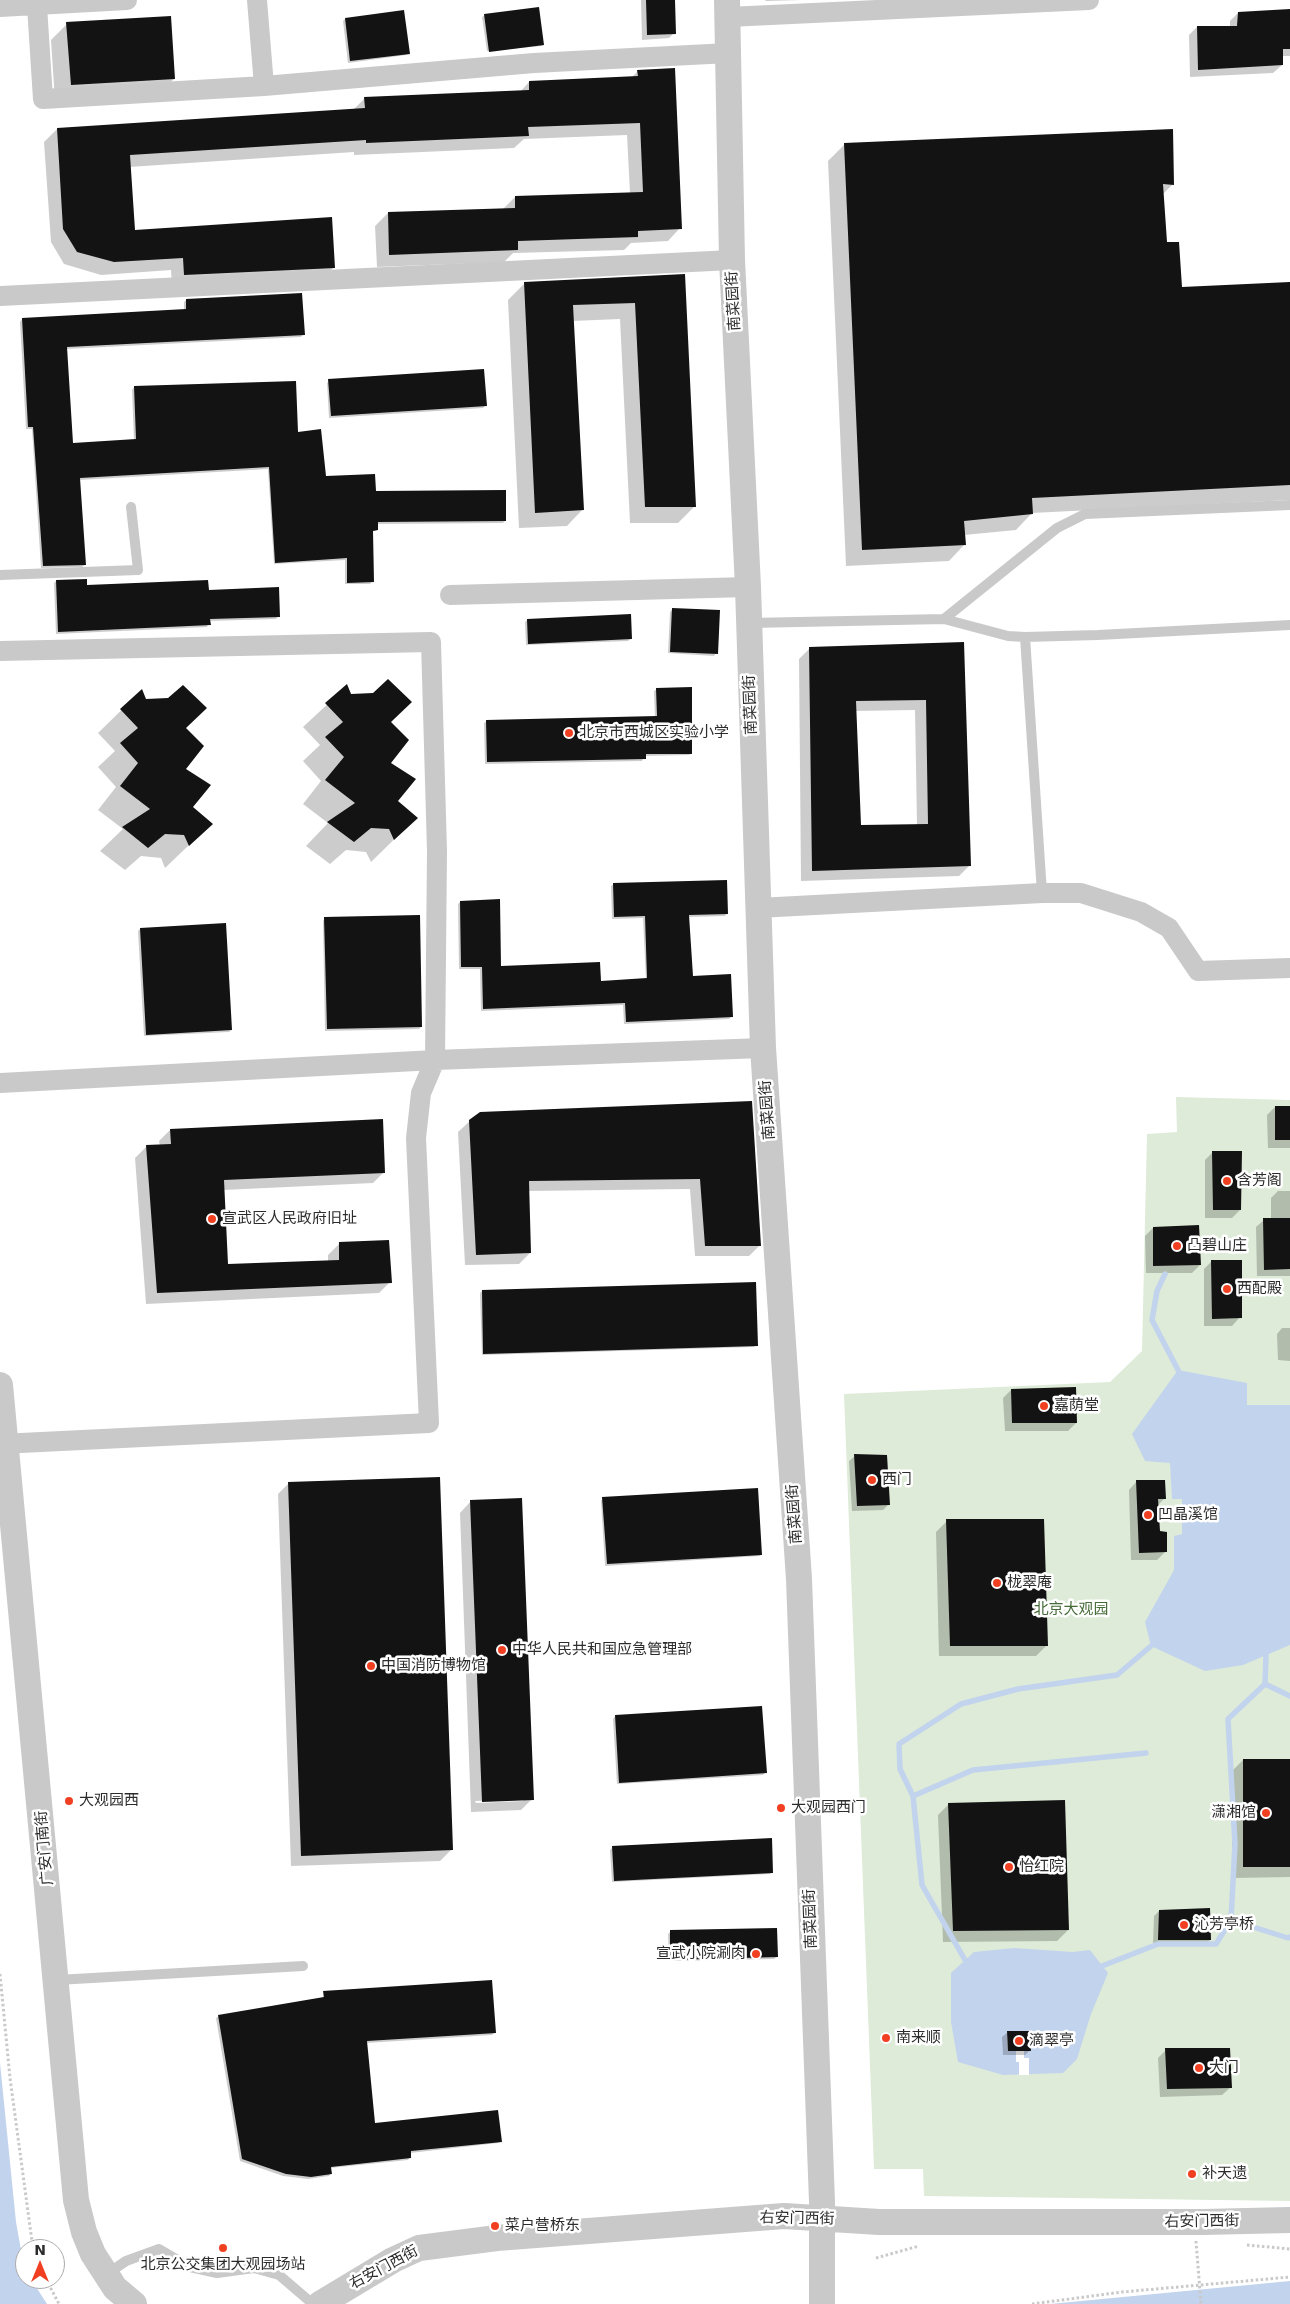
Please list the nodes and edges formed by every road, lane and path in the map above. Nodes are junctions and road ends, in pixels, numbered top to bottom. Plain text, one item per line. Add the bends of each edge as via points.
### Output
1 (127, 0) edge
2 (257, 0) edge
3 (1089, 0) edge
4 (37, 6) junction
5 (0, 7) edge
6 (727, 9) edge
7 (729, 53) junction
8 (264, 86) junction
9 (732, 260) junction
10 (0, 296) edge
11 (1290, 505) edge
12 (131, 507) dead end
13 (0, 575) edge
14 (748, 587) junction
15 (450, 595) dead end
16 (944, 620) junction
17 (748, 623) junction
18 (1290, 625) edge
19 (1025, 637) junction
20 (0, 651) edge
21 (1042, 893) junction
22 (758, 908) junction
23 (1290, 968) edge
24 (763, 1048) junction
25 (435, 1060) junction
26 (0, 1083) edge
27 (0, 1386) edge
28 (3, 1444) edge
29 (0, 1567) edge
30 (303, 1966) dead end
31 (0, 1974) edge
32 (50, 1980) junction
33 (1290, 2220) edge
34 (822, 2225) junction
35 (32, 2239) edge
36 (1196, 2241) dead end
37 (105, 2275) junction
38 (1290, 2276) edge
39 (51, 2289) edge
40 (125, 2302) edge
41 (59, 2304) edge
42 (314, 2304) edge
43 (320, 2304) edge
44 (339, 2304) edge
45 (822, 2304) edge
46 (1032, 2304) edge
47 (1201, 2304) edge

1 - 4 street
2 - 8 street
3 - 6 street
4 - 5 street
4 - 8 street via 43,99
6 - 7 street, 南菜园街
7 - 8 street via 534,63
7 - 9 street, 南菜园街
9 - 10 street
9 - 14 street, 南菜园街
11 - 16 lane via 1084,514 1057,528
12 - 13 lane via 138,570
14 - 15 street
14 - 17 street, 南菜园街
16 - 17 lane
16 - 19 lane via 1008,636
17 - 22 street, 南菜园街
18 - 19 lane
19 - 21 lane
20 - 25 street via 431,642 437,851
21 - 22 street
21 - 23 street via 1080,893 1141,912 1169,928 1198,971
22 - 24 street, 南菜园街
24 - 25 street
24 - 34 street, 南菜园街 via 799,1579
25 - 26 street
25 - 28 street via 421,1093 416,1138 429,1423
27 - 28 street, 广安门南街
28 - 32 street, 广安门南街
29 - 32 street, 广安门南街
30 - 32 lane
31 - 35 path
32 - 37 street, 广安门南街 via 76,2200 89,2246
32 - 40 street, 广安门南街 via 64,2205 70,2238 83,2265 102,2290
33 - 34 street, 右安门西街
34 - 43 street, 右安门西街 via 784,2216 429,2245 393,2260
34 - 44 street, 右安门西街 via 433,2256 412,2262
34 - 45 street, 南菜园街
36 - 47 path, bridge
37 - 40 street, 广安门南街
37 - 42 lane via 126,2260 159,2250 190,2267 217,2273 254,2268 279,2276
38 - 46 path
39 - 41 path

